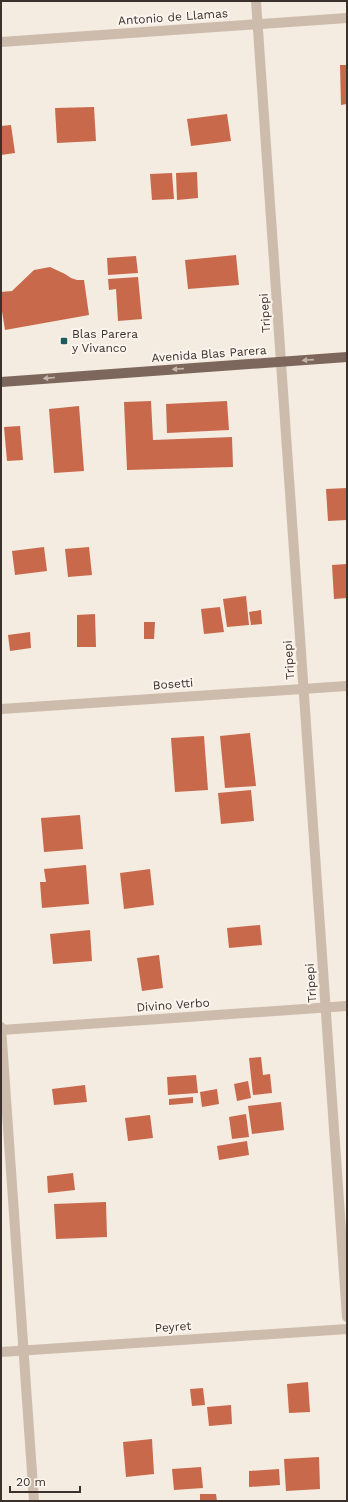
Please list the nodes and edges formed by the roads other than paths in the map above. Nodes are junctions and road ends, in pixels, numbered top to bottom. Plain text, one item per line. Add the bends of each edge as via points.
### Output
1 (256, 1) edge
2 (347, 18) edge
3 (258, 24) junction
4 (1, 42) edge
5 (347, 357) edge
6 (281, 362) junction
7 (1, 382) edge
8 (347, 686) edge
9 (304, 688) junction
10 (1, 709) edge
11 (347, 1006) edge
12 (326, 1008) junction
13 (1, 1027) edge
14 (1, 1030) edge
15 (347, 1317) edge
16 (347, 1329) edge
17 (24, 1350) junction
18 (1, 1352) edge
19 (34, 1501) edge

1 - 3 street, Tripepi
2 - 3 street, Antonio de Llamas
3 - 4 street, Antonio de Llamas
3 - 6 street, Tripepi
5 -> 6 main road, Avenida Blas Parera
6 -> 7 main road, Avenida Blas Parera
6 - 9 street, Tripepi
8 - 9 street, Bosetti
9 - 10 street, Bosetti
9 - 12 street, Tripepi
11 - 12 street, Divino Verbo
12 - 14 street, Divino Verbo
12 - 15 street, Tripepi
13 - 14 street
14 - 17 street
16 - 17 street, Peyret
17 - 18 street, Peyret
17 - 19 street

